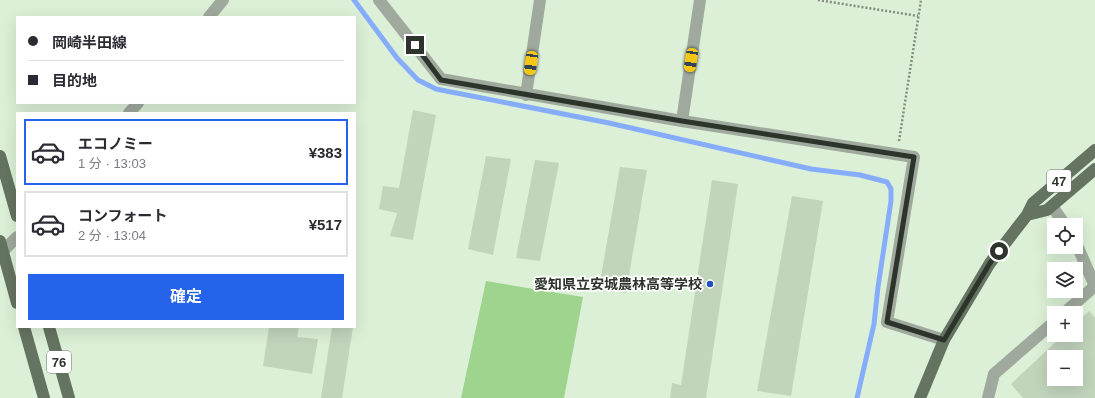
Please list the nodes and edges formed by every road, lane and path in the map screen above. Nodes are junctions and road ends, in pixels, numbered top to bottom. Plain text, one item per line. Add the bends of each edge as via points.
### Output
1 (223, 0) edge
2 (379, 0) edge
3 (540, 0) edge
4 (700, 0) edge
5 (818, 0) edge
6 (921, 0) edge
7 (210, 16) edge
8 (918, 16) junction
9 (526, 95) junction
10 (137, 104) edge
11 (130, 112) edge
12 (682, 121) junction
13 (1095, 150) edge
14 (897, 153) junction
15 (0, 156) edge
16 (1095, 169) edge
17 (1052, 206) junction
18 (16, 212) edge
19 (1027, 215) junction
20 (1060, 218) edge
21 (16, 238) edge
22 (1, 250) edge
23 (1081, 254) edge
24 (1095, 286) edge
25 (16, 300) edge
26 (1072, 306) edge
27 (24, 328) edge
28 (49, 328) edge
29 (1047, 328) edge
30 (944, 340) junction
31 (44, 398) edge
32 (69, 398) edge
33 (920, 398) edge
34 (988, 398) edge

1 - 7 street
2 - 9 street via 441,80
3 - 9 street
4 - 12 street
5 - 8 path
6 - 8 path
8 - 14 path
9 - 12 street
10 - 11 street
12 - 14 street
13 - 19 main road, 47 via 1033,203
14 - 30 street via 914,157 887,322
15 - 18 main road
16 - 17 main road, 47
17 - 19 main road, 47 via 1047,210
17 - 20 street
19 - 30 main road, 47 via 990,263
21 - 22 street
22 - 25 main road
23 - 24 street
24 - 26 street
27 - 31 main road, 76
28 - 32 main road, 76
29 - 34 street via 994,374
30 - 33 main road, 47

